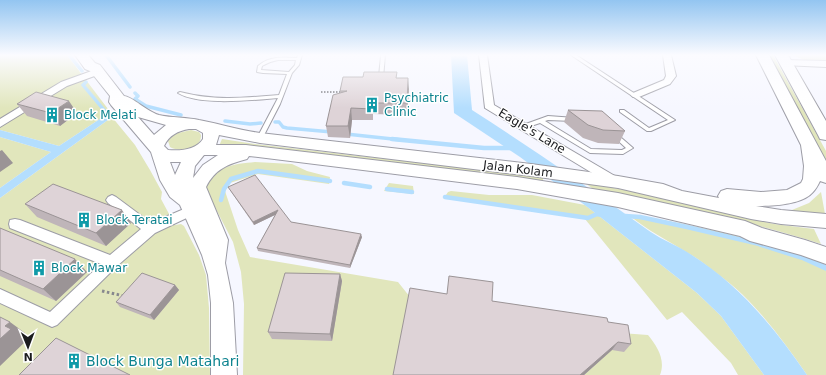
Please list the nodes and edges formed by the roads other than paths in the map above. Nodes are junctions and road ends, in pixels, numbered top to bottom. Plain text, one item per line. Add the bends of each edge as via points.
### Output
1 (83, 72) edge
2 (100, 72) edge
3 (277, 72) edge
4 (381, 72) edge
5 (485, 72) edge
6 (601, 72) edge
7 (670, 72) edge
8 (771, 72) edge
9 (791, 72) edge
10 (290, 73) joint
11 (373, 78) edge
12 (180, 93) dead end
13 (636, 95) junction
14 (280, 96) junction
15 (117, 98) junction
16 (622, 110) dead end
17 (577, 119) edge
18 (541, 121) junction
19 (0, 124) edge
20 (190, 124) junction
21 (524, 126) junction
22 (209, 128) junction
23 (609, 129) edge
24 (826, 135) edge
25 (809, 143) junction
26 (262, 145) junction
27 (158, 149) junction
28 (199, 151) junction
29 (826, 177) edge
30 (618, 191) junction
31 (663, 191) junction
32 (112, 200) dead end
33 (189, 206) junction
34 (826, 221) edge
35 (16, 224) dead end
36 (746, 229) junction
37 (150, 230) junction
38 (826, 248) edge
39 (826, 256) edge
40 (112, 262) junction
41 (215, 263) junction
42 (0, 296) edge
43 (224, 375) edge

1 - 19 street
2 - 15 main road
3 - 10 lane
4 - 11 lane via 381,78
5 - 21 street, Eagle's Lane via 489,106
6 - 13 lane
7 - 13 street via 667,82
8 - 25 main road
9 - 24 main road
10 - 14 lane
12 - 14 lane via 211,99
13 - 16 lane via 672,120 650,130
14 - 26 lane
15 - 20 main road, Jalan Kolam via 125,100 133,109 157,120
15 - 27 main road via 116,102
17 - 18 lane via 548,118
18 - 21 lane
18 - 23 lane via 590,151 623,152 630,148
20 - 22 main road, Jalan Kolam via 201,124
20 - 27 main road via 170,130 157,141
21 - 30 street, Eagle's Lane
22 - 26 main road, Jalan Kolam via 240,135
22 - 28 main road via 211,140
25 - 29 main road
25 - 31 main road via 812,178 810,184 796,194 781,199 749,199 702,192
26 - 28 main road, Jalan Kolam via 246,150
26 - 30 main road, Jalan Kolam via 558,190
26 - 30 main road, Jalan Kolam via 531,170 592,179
26 - 41 main road via 218,162 205,171 197,187 218,240
27 - 28 main road, Jalan Kolam via 170,158
27 - 33 main road via 168,179 179,197
28 - 33 main road via 183,176 189,193
30 - 31 main road, Jalan Kolam
30 - 36 main road, Jalan Kolam
31 - 34 main road, Jalan Kolam via 751,212
32 - 37 street
33 - 37 street
33 - 41 main road
35 - 40 street
36 - 38 main road, Jalan Kolam via 773,233
36 - 39 main road, Jalan Kolam via 757,235
37 - 40 street
40 - 42 street via 52,320
41 - 43 main road via 221,298

